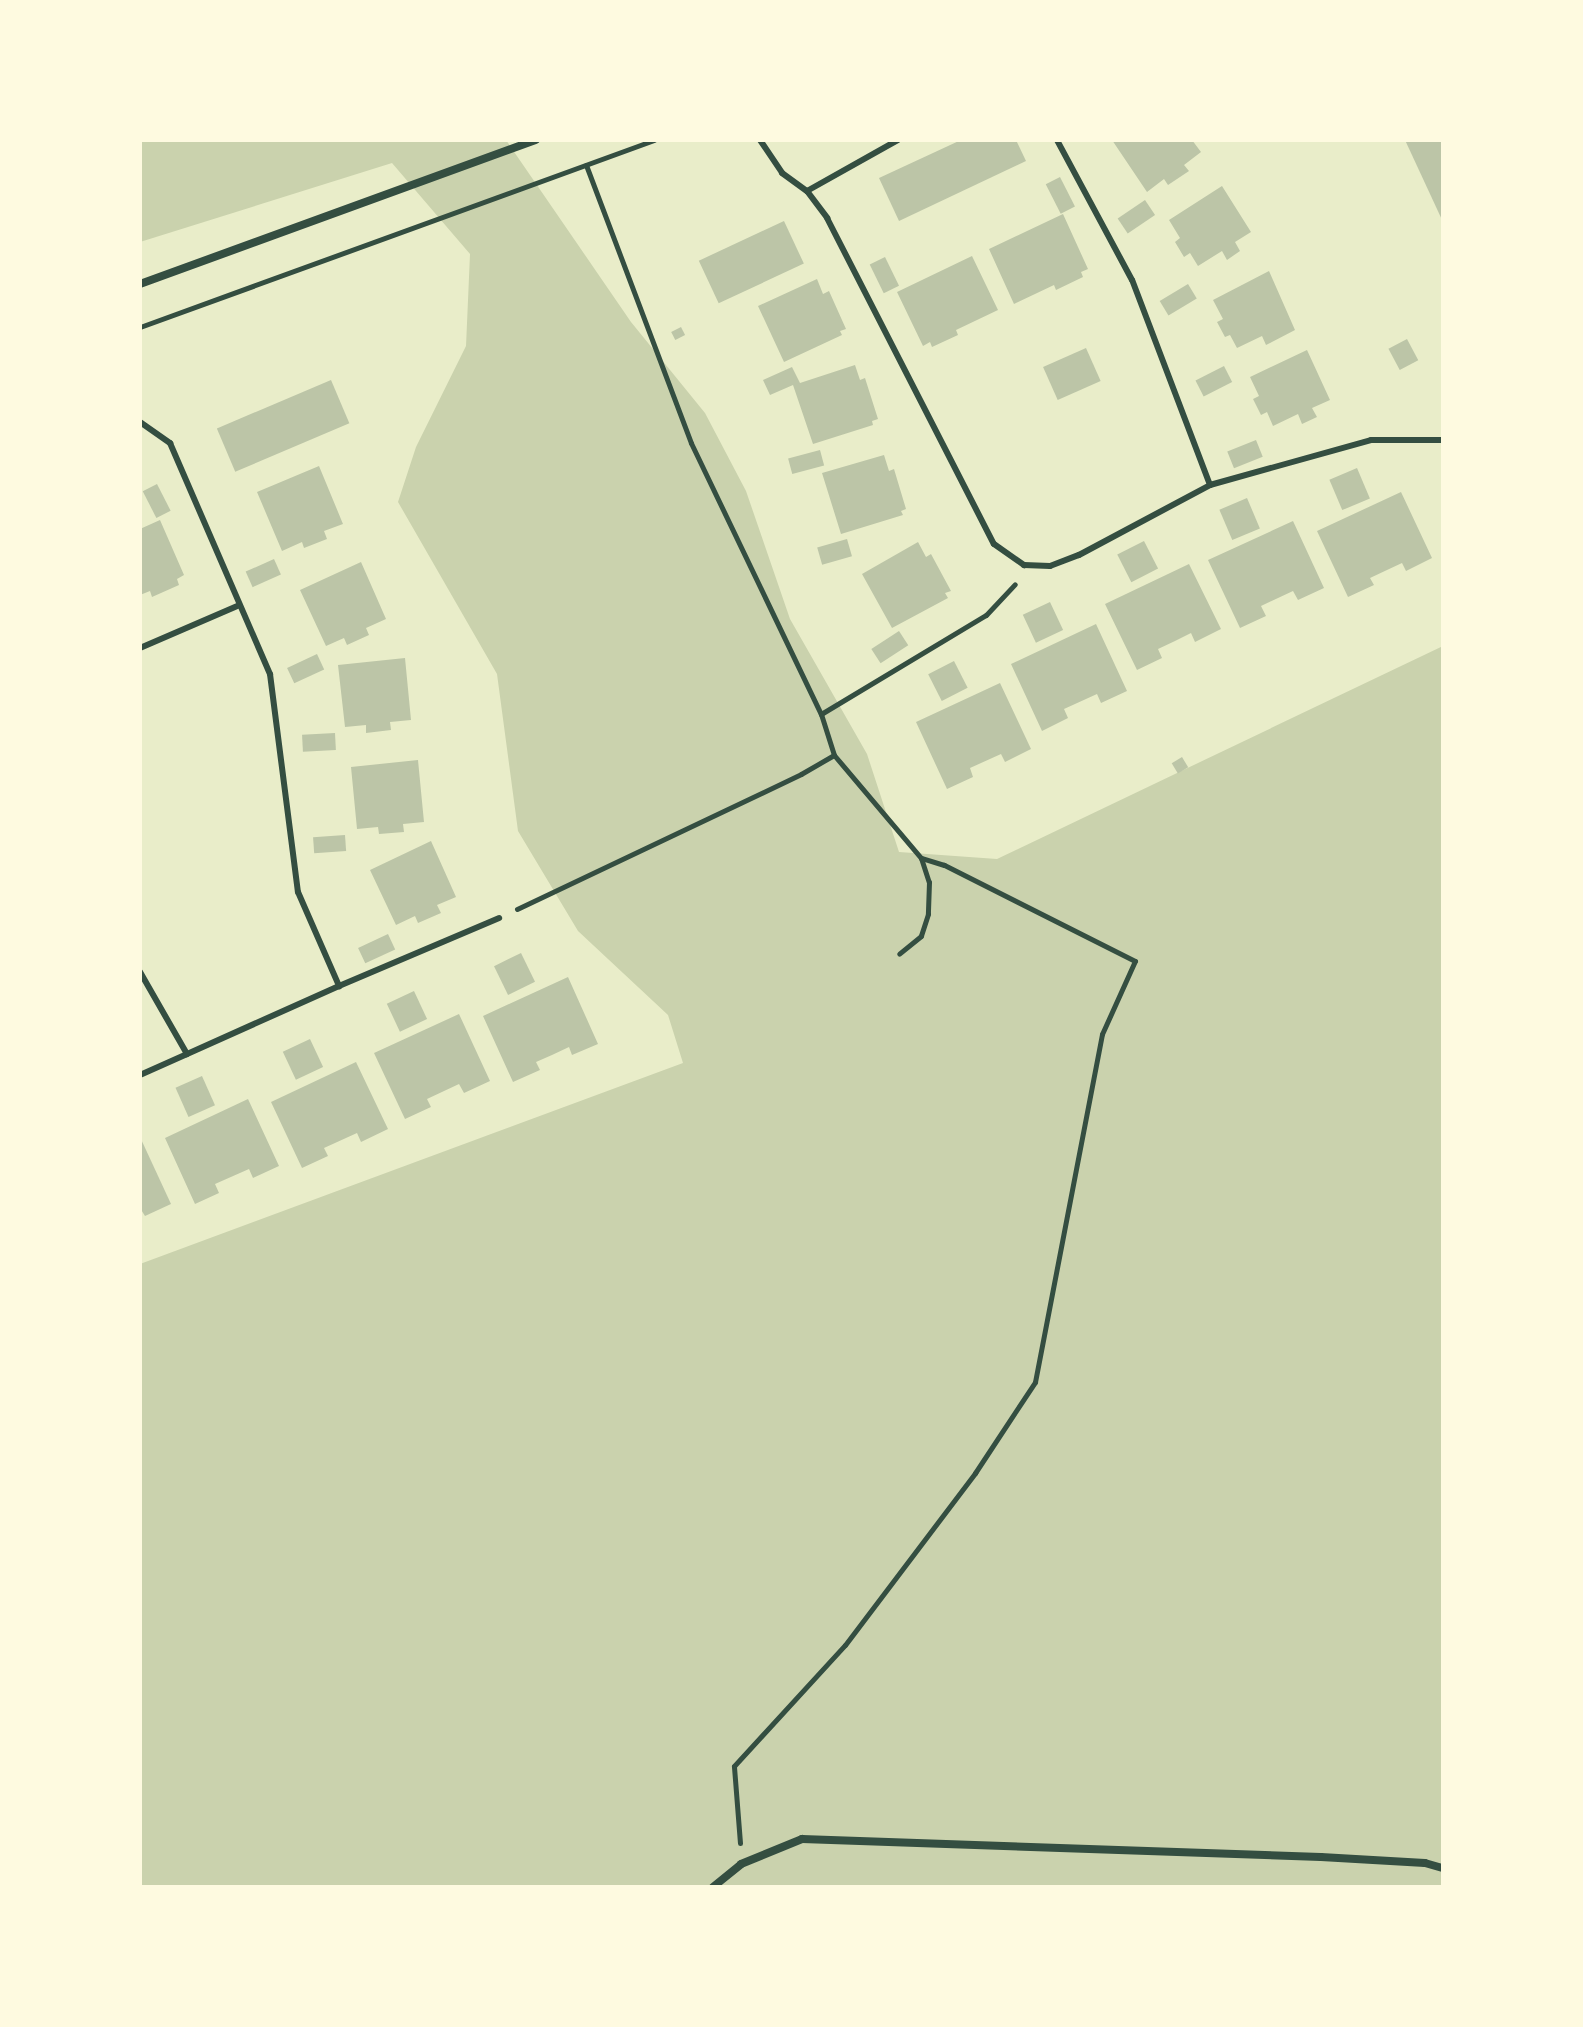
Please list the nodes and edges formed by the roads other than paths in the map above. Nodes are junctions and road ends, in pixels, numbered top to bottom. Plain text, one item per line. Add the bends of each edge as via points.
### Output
1 (536, 140) edge
2 (760, 140) edge
3 (898, 140) edge
4 (1057, 140) edge
5 (807, 191) junction
6 (140, 284) edge
7 (140, 422) edge
8 (1443, 440) edge
9 (1210, 485) junction
10 (237, 606) junction
11 (140, 648) edge
12 (499, 918) road end
13 (140, 972) edge
14 (339, 986) junction
15 (187, 1054) junction
16 (140, 1075) edge
17 (1443, 1868) edge
18 (713, 1887) edge

1 - 6 street
2 - 5 lane via 782,173
3 - 5 lane
4 - 9 lane via 1132,280
5 - 9 lane via 827,218 994,544 1024,565 1050,566
7 - 10 lane via 170,443
8 - 9 lane via 1371,440
10 - 11 lane
10 - 14 lane via 270,674 298,892
12 - 14 lane
13 - 15 lane
14 - 15 lane
15 - 16 lane
17 - 18 street via 1321,1857 802,1839 741,1864

